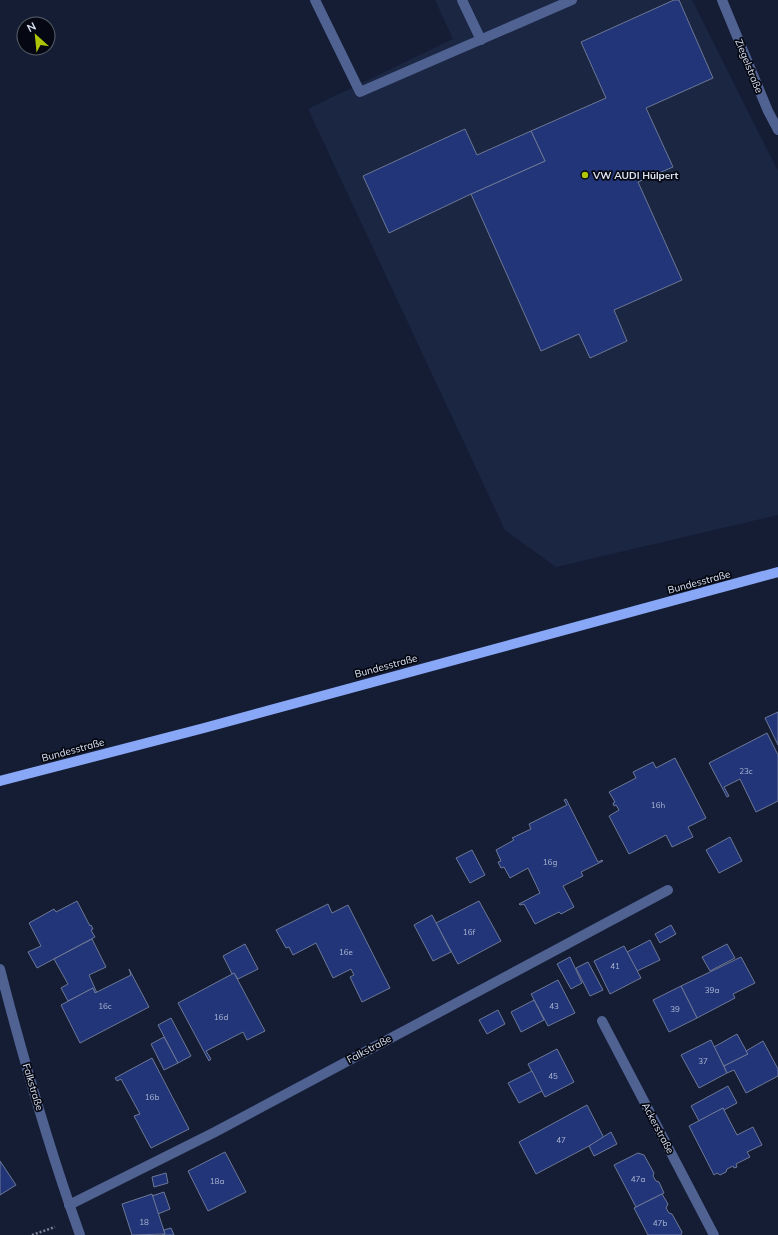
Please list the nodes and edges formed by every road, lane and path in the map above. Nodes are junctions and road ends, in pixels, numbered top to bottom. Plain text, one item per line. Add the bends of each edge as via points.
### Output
1 (315, 0) edge
2 (462, 0) edge
3 (572, 0) edge
4 (722, 0) edge
5 (481, 40) junction
6 (778, 130) edge
7 (778, 572) edge
8 (0, 781) edge
9 (668, 890) dead end
10 (0, 969) edge
11 (602, 1022) dead end
12 (69, 1205) junction
13 (80, 1235) edge
14 (714, 1235) edge

1 - 5 street via 360,92
2 - 5 street
3 - 5 street
4 - 6 street, Ziegelstraße
7 - 8 main road, Bundesstraße
9 - 12 street, Falkstraße via 215,1132
10 - 12 street, Falkstraße via 21,1050
11 - 14 street, Ackerstraße
12 - 13 street, Falkstraße

